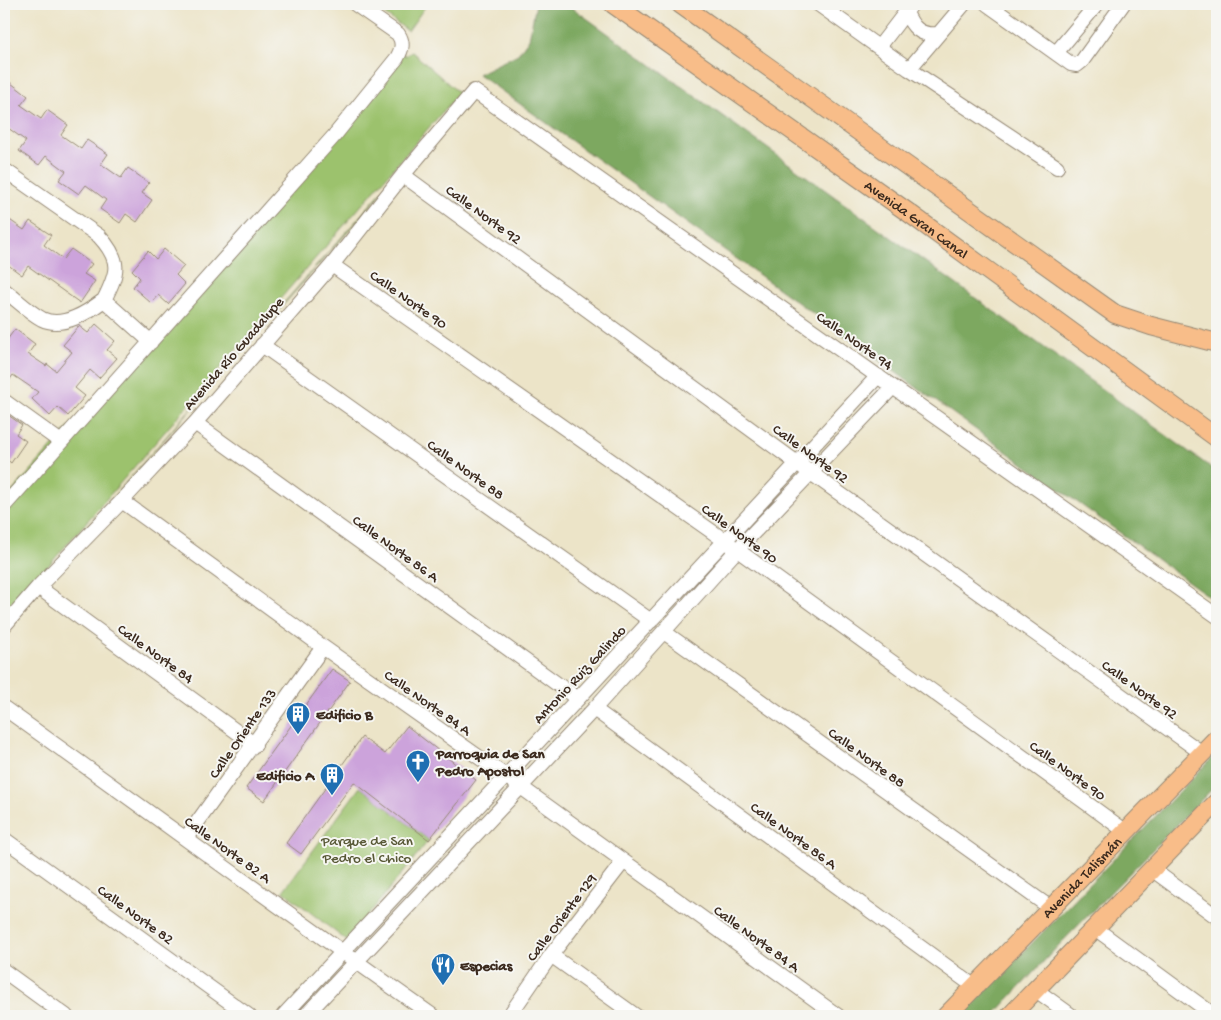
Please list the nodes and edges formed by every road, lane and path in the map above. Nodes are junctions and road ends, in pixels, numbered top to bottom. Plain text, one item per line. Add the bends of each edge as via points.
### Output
1 (355, 4) edge
2 (613, 4) edge
3 (680, 4) edge
4 (818, 4) edge
5 (964, 4) edge
6 (987, 4) edge
7 (1097, 4) edge
8 (1123, 4) edge
9 (909, 8) edge
10 (937, 34) junction
11 (879, 47) junction
12 (1056, 53) junction
13 (909, 69) junction
14 (474, 90) joint
15 (1057, 167) dead end
16 (6, 171) dead end
17 (403, 176) junction
18 (332, 265) junction
19 (4, 290) edge
20 (104, 300) junction
21 (151, 342) junction
22 (1217, 343) edge
23 (262, 345) junction
24 (878, 376) junction
25 (893, 386) junction
26 (4, 401) edge
27 (195, 423) junction
28 (1217, 438) edge
29 (61, 442) junction
30 (797, 463) junction
31 (810, 472) junction
32 (122, 501) junction
33 (4, 506) edge
34 (724, 541) junction
35 (736, 550) junction
36 (38, 587) junction
37 (1217, 616) edge
38 (651, 621) junction
39 (4, 626) edge
40 (664, 632) junction
41 (323, 647) junction
42 (578, 700) junction
43 (4, 708) edge
44 (594, 709) junction
45 (1217, 738) edge
46 (255, 745) junction
47 (1202, 753) junction
48 (507, 777) junction
49 (520, 787) junction
50 (1215, 809) edge
51 (1126, 831) junction
52 (186, 838) junction
53 (4, 839) edge
54 (623, 862) junction
55 (1153, 870) junction
56 (1052, 909) junction
57 (1217, 917) edge
58 (1096, 929) junction
59 (343, 953) junction
60 (551, 956) junction
61 (356, 962) junction
62 (4, 972) edge
63 (975, 987) junction
64 (1036, 990) junction
65 (66, 1016) edge
66 (249, 1016) edge
67 (284, 1016) edge
68 (305, 1016) edge
69 (433, 1016) edge
70 (509, 1016) edge
71 (636, 1016) edge
72 (838, 1016) edge
73 (946, 1016) edge
74 (1010, 1016) edge
75 (1072, 1016) edge
76 (1214, 1016) edge

1 - 21 street via 402,39 397,58 334,136
2 - 28 main road, Avenida Gran Canal via 909,213
3 - 22 main road via 1115,314
4 - 11 street
5 - 10 street
6 - 12 street
7 - 12 street
8 - 12 street via 1080,64 1071,64
9 - 10 street via 914,28 921,33
9 - 11 street
10 - 13 street
11 - 13 street
13 - 15 street
14 - 17 street, Avenida Río Guadalupe
14 - 24 street, Calle Norte 94
16 - 20 street via 99,236 110,249 116,268
17 - 18 street, Avenida Río Guadalupe
17 - 30 street, Calle Norte 92
18 - 23 street, Avenida Río Guadalupe
18 - 34 street, Calle Norte 90
19 - 20 street via 42,319 57,322 75,318
20 - 21 street
21 - 29 street
23 - 27 street, Avenida Río Guadalupe
23 - 38 street, Calle Norte 88
24 - 25 street, Calle Norte 94
24 - 30 street, Antonio Ruiz Galindo
25 - 31 street
25 - 37 street, Calle Norte 94
26 - 29 street
27 - 32 street, Avenida Río Guadalupe
27 - 42 street, Calle Norte 86 A
29 - 33 street
30 - 31 street, Calle Norte 92
30 - 34 street, Antonio Ruiz Galindo
31 - 35 street
31 - 47 street, Calle Norte 92
32 - 36 street, Avenida Río Guadalupe
32 - 41 street, Calle Norte 84 A
34 - 35 street, Calle Norte 90
34 - 38 street, Antonio Ruiz Galindo
35 - 40 street
35 - 51 street, Calle Norte 90
36 - 39 street, Avenida Río Guadalupe
36 - 46 street, Calle Norte 84
38 - 42 street, Antonio Ruiz Galindo
40 - 44 street
40 - 56 street, Calle Norte 88
41 - 46 street, Calle Oriente 133
41 - 48 street, Calle Norte 84 A
42 - 48 street, Antonio Ruiz Galindo
43 - 52 street, Calle Norte 82 A
44 - 49 street
44 - 63 street, Calle Norte 86 A
45 - 47 main road, Avenida Talismán
46 - 52 street, Calle Oriente 133
47 - 51 main road, Avenida Talismán
48 - 49 street, Calle Norte 84 A
48 - 59 street, Antonio Ruiz Galindo
49 - 54 street, Calle Norte 84 A
49 - 61 street
50 - 55 main road
51 - 56 main road, Avenida Talismán
52 - 59 street, Calle Norte 82 A
53 - 66 street, Calle Norte 82
54 - 60 street, Calle Oriente 129
54 - 72 street, Calle Norte 84 A
55 - 57 street
55 - 58 main road
56 - 63 main road, Avenida Talismán
58 - 64 main road
58 - 76 street
59 - 61 street, Calle Norte 82 A
59 - 67 street, Antonio Ruiz Galindo
60 - 70 street, Calle Oriente 129
60 - 71 street
61 - 68 street
61 - 69 street, Calle Norte 82 A
62 - 65 street
63 - 73 main road, Avenida Talismán
64 - 74 main road
64 - 75 street

